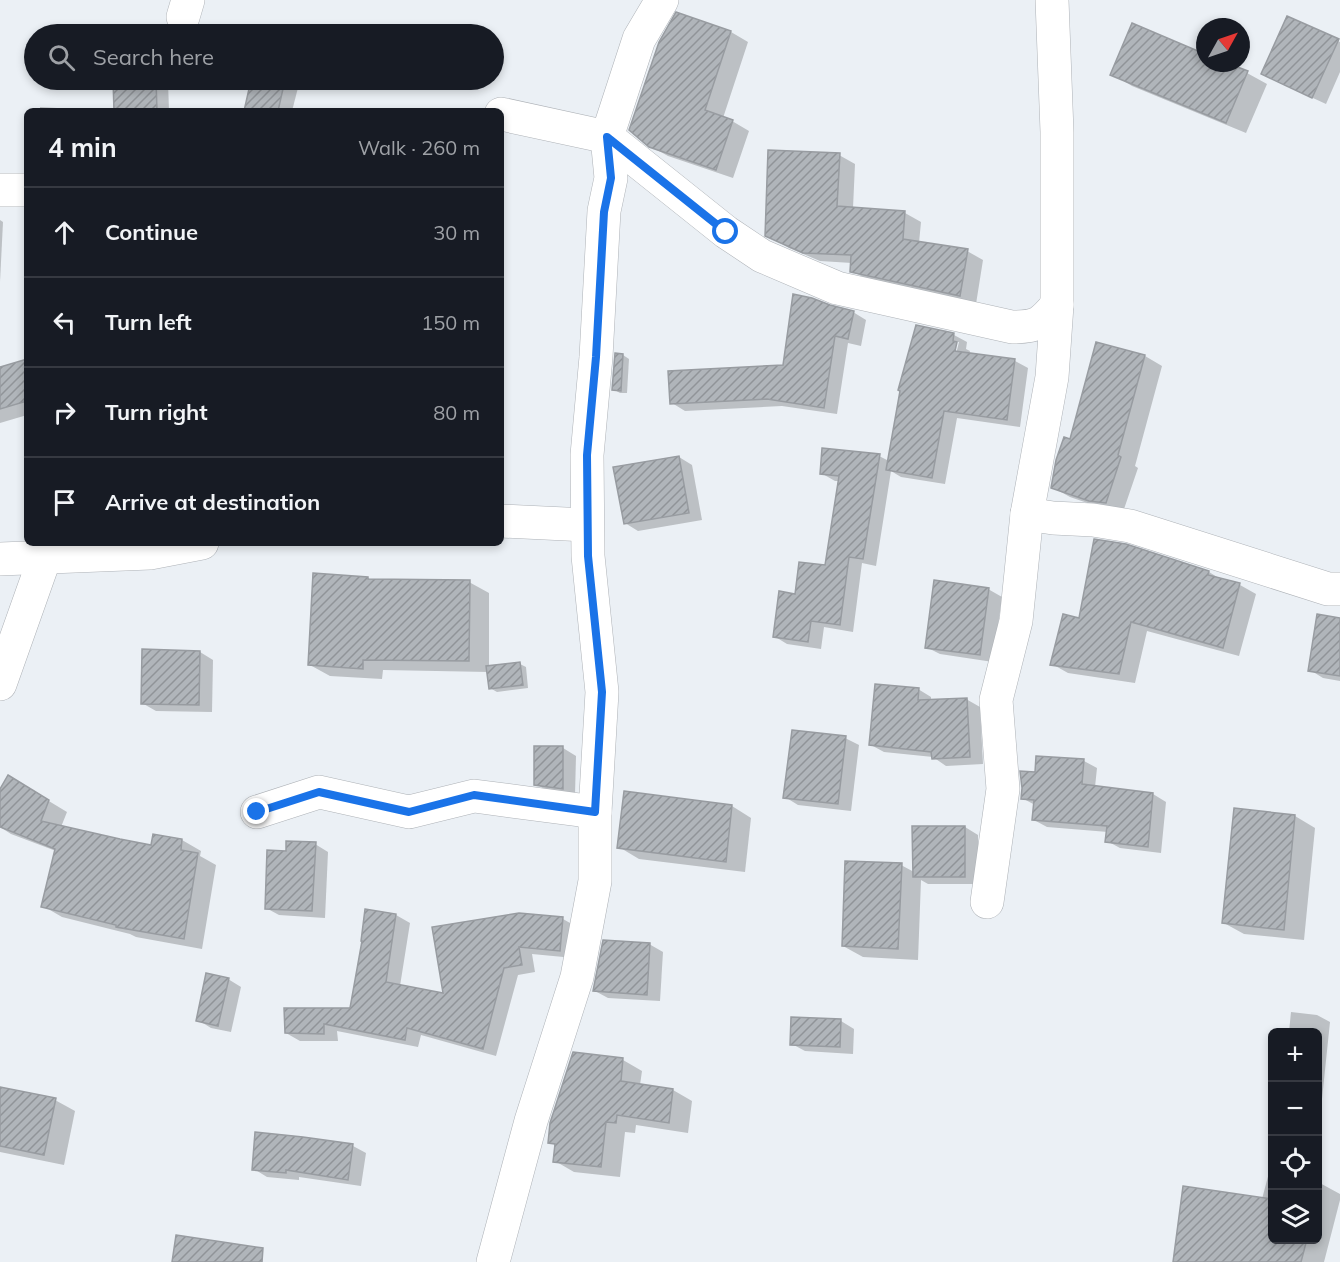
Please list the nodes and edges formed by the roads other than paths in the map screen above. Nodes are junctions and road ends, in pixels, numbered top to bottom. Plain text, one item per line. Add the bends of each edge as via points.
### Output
1 (662, 0) edge
2 (1052, 0) edge
3 (504, 115) edge
4 (607, 137) junction
5 (0, 190) edge
6 (24, 190) edge
7 (1057, 305) junction
8 (1027, 514) junction
9 (504, 521) edge
10 (587, 525) junction
11 (186, 546) edge
12 (45, 557) junction
13 (0, 559) edge
14 (1340, 589) edge
15 (0, 684) edge
16 (257, 812) dead end
17 (595, 812) junction
18 (987, 902) dead end
19 (493, 1262) edge

1 - 4 street via 639,39
2 - 7 street
3 - 4 street
4 - 7 street via 762,256 837,288 1012,327 1031,327 1044,320
4 - 10 street via 611,178 604,212 587,455
5 - 6 street
7 - 8 street via 1052,376
8 - 14 street via 1130,526 1328,589
8 - 18 street via 1016,621 996,700 1003,789
9 - 10 street
10 - 17 street via 602,692
11 - 12 street via 150,553
12 - 13 street
12 - 15 street
16 - 17 street via 319,792 409,812 474,795
17 - 19 street via 595,881 577,977 531,1121

